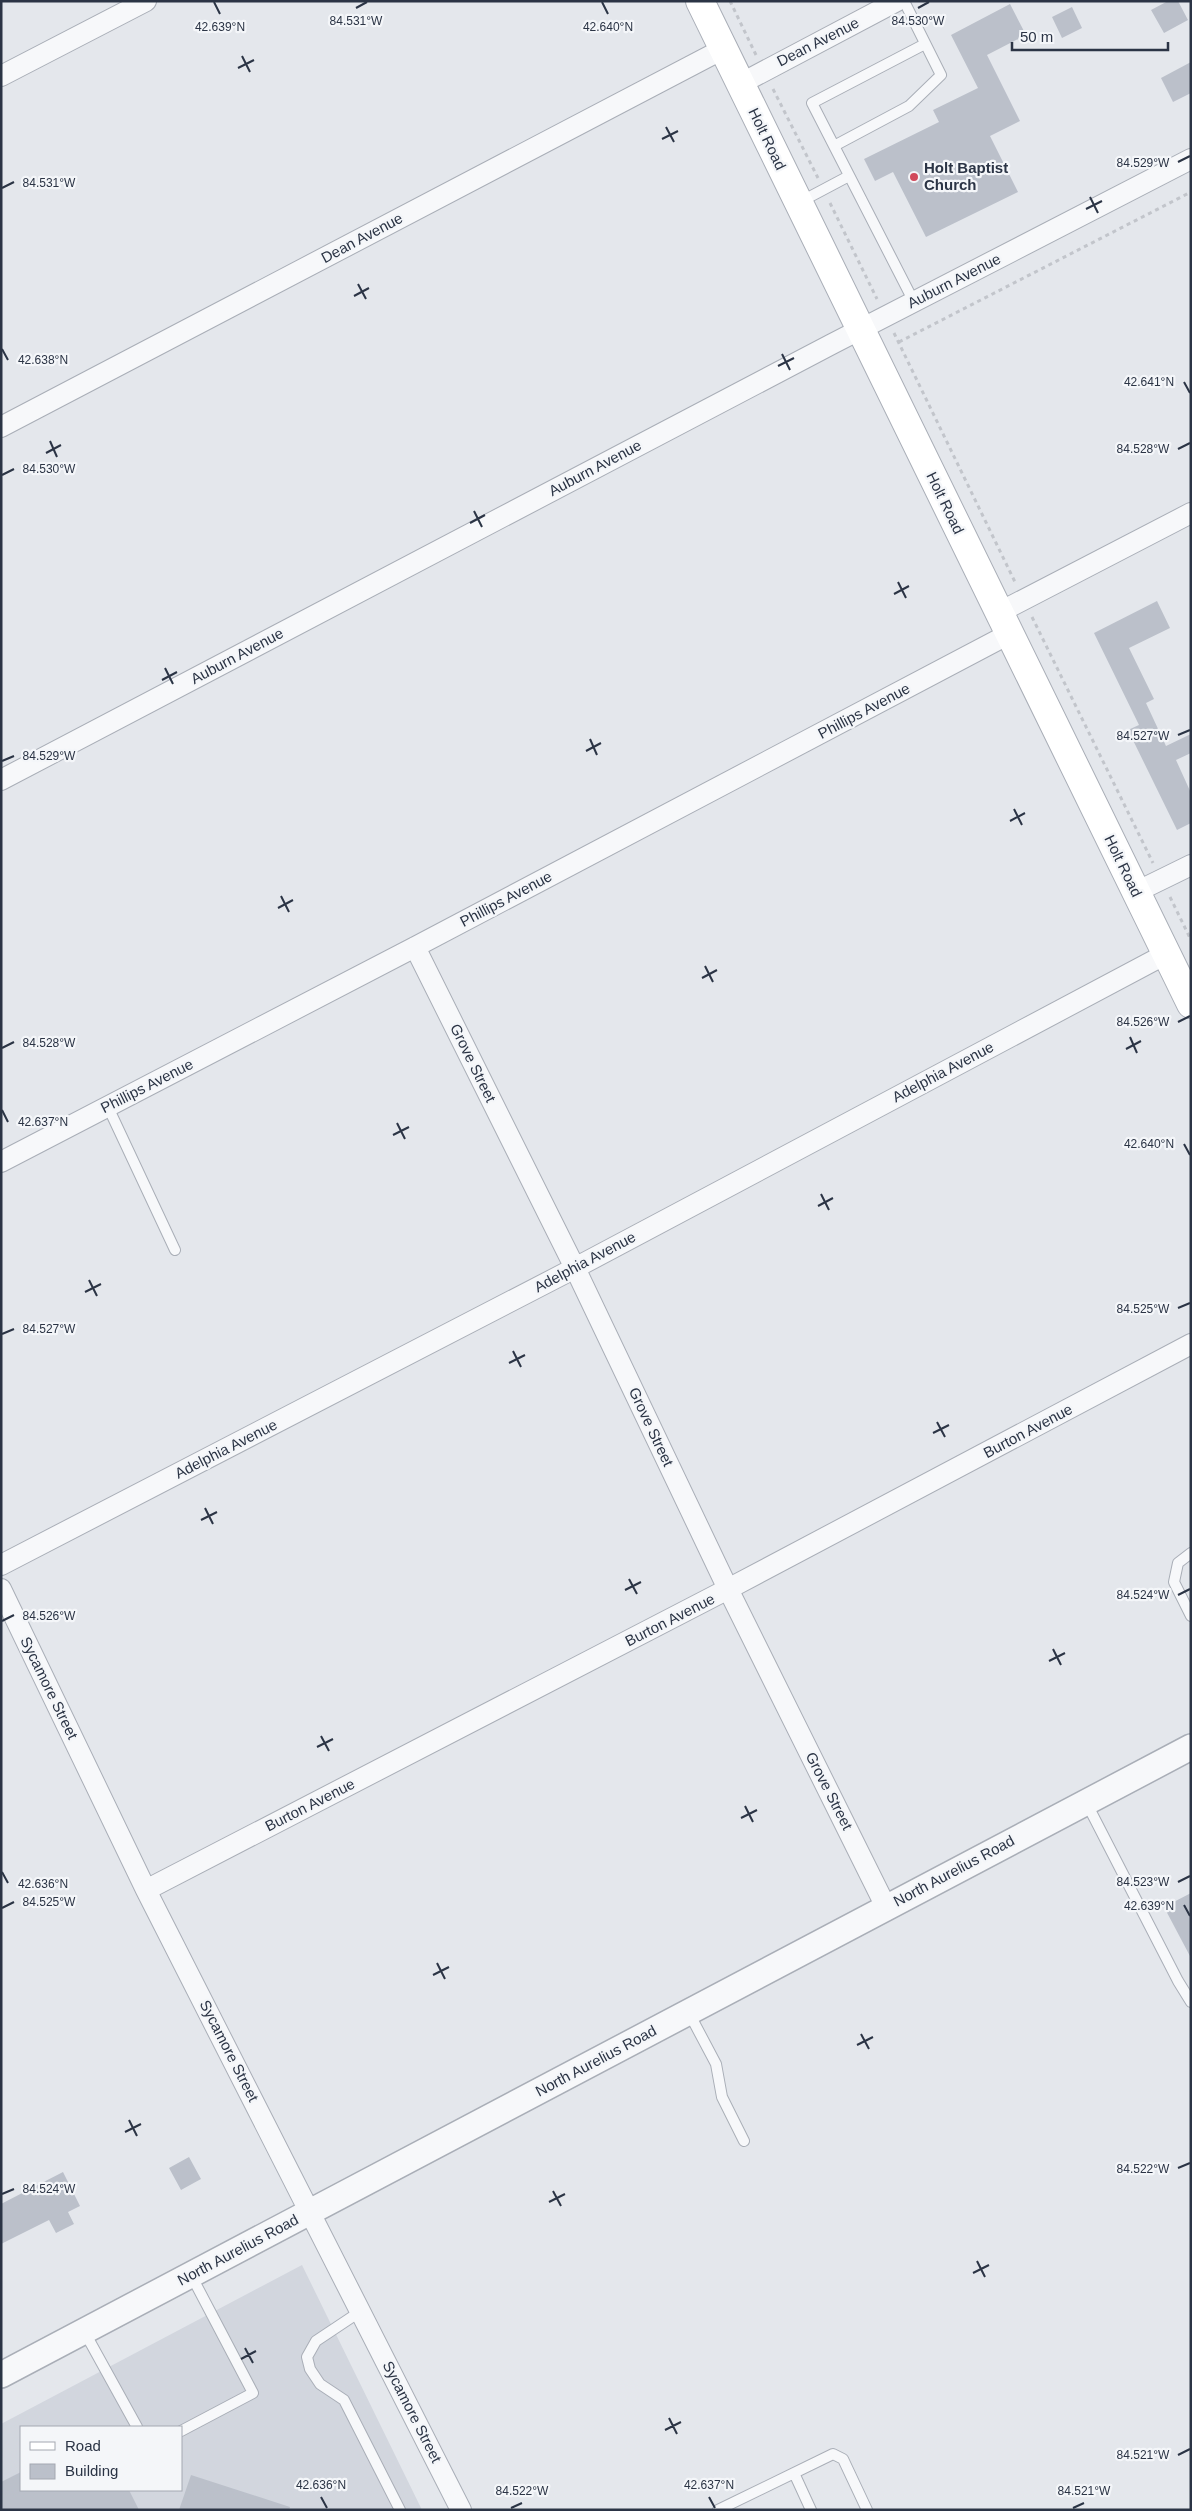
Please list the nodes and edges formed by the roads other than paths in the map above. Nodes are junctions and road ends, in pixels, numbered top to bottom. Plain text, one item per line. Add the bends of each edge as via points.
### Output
1 (146, 1) edge
2 (700, 1) edge
3 (897, 1) edge
4 (904, 1) edge
5 (925, 44) junction
6 (723, 49) junction
7 (1, 76) edge
8 (740, 84) junction
9 (834, 146) junction
10 (1191, 160) edge
11 (849, 176) junction
12 (798, 203) junction
13 (914, 302) junction
14 (860, 330) junction
15 (1, 427) edge
16 (1191, 513) edge
17 (1003, 623) junction
18 (1, 780) edge
19 (1191, 865) edge
20 (1136, 892) junction
21 (415, 947) junction
22 (1166, 954) junction
23 (1191, 1004) edge
24 (108, 1107) junction
25 (1, 1162) edge
26 (175, 1250) dead end
27 (575, 1268) junction
28 (1191, 1344) edge
29 (1191, 1554) edge
30 (1, 1565) edge
31 (1, 1589) edge
32 (728, 1589) junction
33 (1191, 1616) edge
34 (1191, 1747) edge
35 (1086, 1802) junction
36 (146, 1890) junction
37 (886, 1907) junction
38 (1191, 2002) edge
39 (689, 2012) junction
40 (744, 2142) dead end
41 (311, 2212) junction
42 (191, 2275) junction
43 (361, 2311) junction
44 (84, 2331) junction
45 (1, 2375) edge
46 (136, 2426) edge
47 (182, 2430) edge
48 (794, 2473) junction
49 (400, 2510) edge
50 (461, 2510) edge
51 (718, 2510) edge
52 (811, 2510) edge
53 (868, 2510) edge

1 - 7 street
2 - 6 main road, Holt Road
3 - 8 street, Dean Avenue
4 - 5 lane
5 - 9 lane via 941,75 925,93 909,106
5 - 9 lane via 812,103
6 - 8 main road, Holt Road
6 - 15 street, Dean Avenue
8 - 12 main road, Holt Road
9 - 11 lane
10 - 13 street, Auburn Avenue
11 - 12 lane
11 - 13 lane
12 - 14 main road, Holt Road
13 - 14 street, Auburn Avenue
14 - 17 main road, Holt Road
14 - 18 street, Auburn Avenue
16 - 17 street, Phillips Avenue via 1023,599
17 - 20 main road, Holt Road
17 - 21 street, Phillips Avenue
19 - 20 street
20 - 22 main road, Holt Road
21 - 24 street, Phillips Avenue
21 - 27 street, Grove Street
22 - 23 main road, Holt Road
22 - 27 street, Adelphia Avenue
24 - 25 street, Phillips Avenue
24 - 26 lane
27 - 30 street, Adelphia Avenue
27 - 32 street, Grove Street
28 - 32 street, Burton Avenue
29 - 33 lane via 1178,1563 1174,1582
31 - 36 street, Sycamore Street
32 - 36 street, Burton Avenue
32 - 37 street, Grove Street
34 - 35 street, North Aurelius Road
35 - 37 street, North Aurelius Road
35 - 38 lane
36 - 41 street, Sycamore Street
37 - 39 street, North Aurelius Road
39 - 40 lane via 716,2064 722,2097
39 - 41 street, North Aurelius Road
41 - 42 street, North Aurelius Road
41 - 43 street, Sycamore Street
42 - 44 street, North Aurelius Road
42 - 47 lane via 252,2393
43 - 49 lane via 316,2341 307,2357 310,2369 320,2384 344,2400
43 - 50 street, Sycamore Street
44 - 45 street, North Aurelius Road
44 - 46 lane
48 - 51 lane
48 - 52 lane
48 - 53 lane via 833,2454 843,2459

